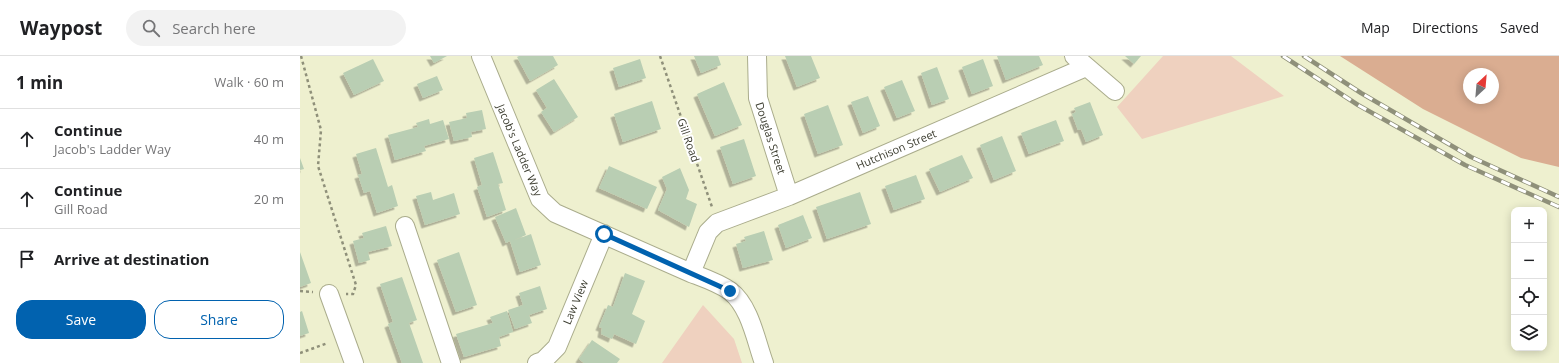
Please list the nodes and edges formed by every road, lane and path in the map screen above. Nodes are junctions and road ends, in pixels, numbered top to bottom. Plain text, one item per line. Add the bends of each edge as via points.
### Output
1 (301, 56) edge
2 (481, 56) edge
3 (660, 56) edge
4 (757, 56) edge
5 (1080, 62) edge
6 (1115, 91) dead end
7 (789, 196) junction
8 (406, 226) dead end
9 (712, 228) junction
10 (604, 234) junction
11 (691, 273) junction
12 (329, 294) joint
13 (344, 337) junction
14 (300, 353) edge
15 (354, 363) edge
16 (451, 363) edge
17 (537, 363) edge
18 (764, 363) edge

1 - 12 path via 321,130 318,166 356,285 353,294
2 - 10 street, Jacob's Ladder Way via 540,199 555,213
3 - 9 path, Gill Road
4 - 7 street, Douglas Street via 758,98
5 - 6 street
5 - 7 street, Hutchison Street
7 - 9 street, Hutchison Street
8 - 16 street
9 - 11 street
10 - 11 street, Jacob's Ladder Way
10 - 17 street, Law View via 557,347 543,361
11 - 18 street via 730,291 745,307
12 - 13 street
13 - 14 path
13 - 15 street

